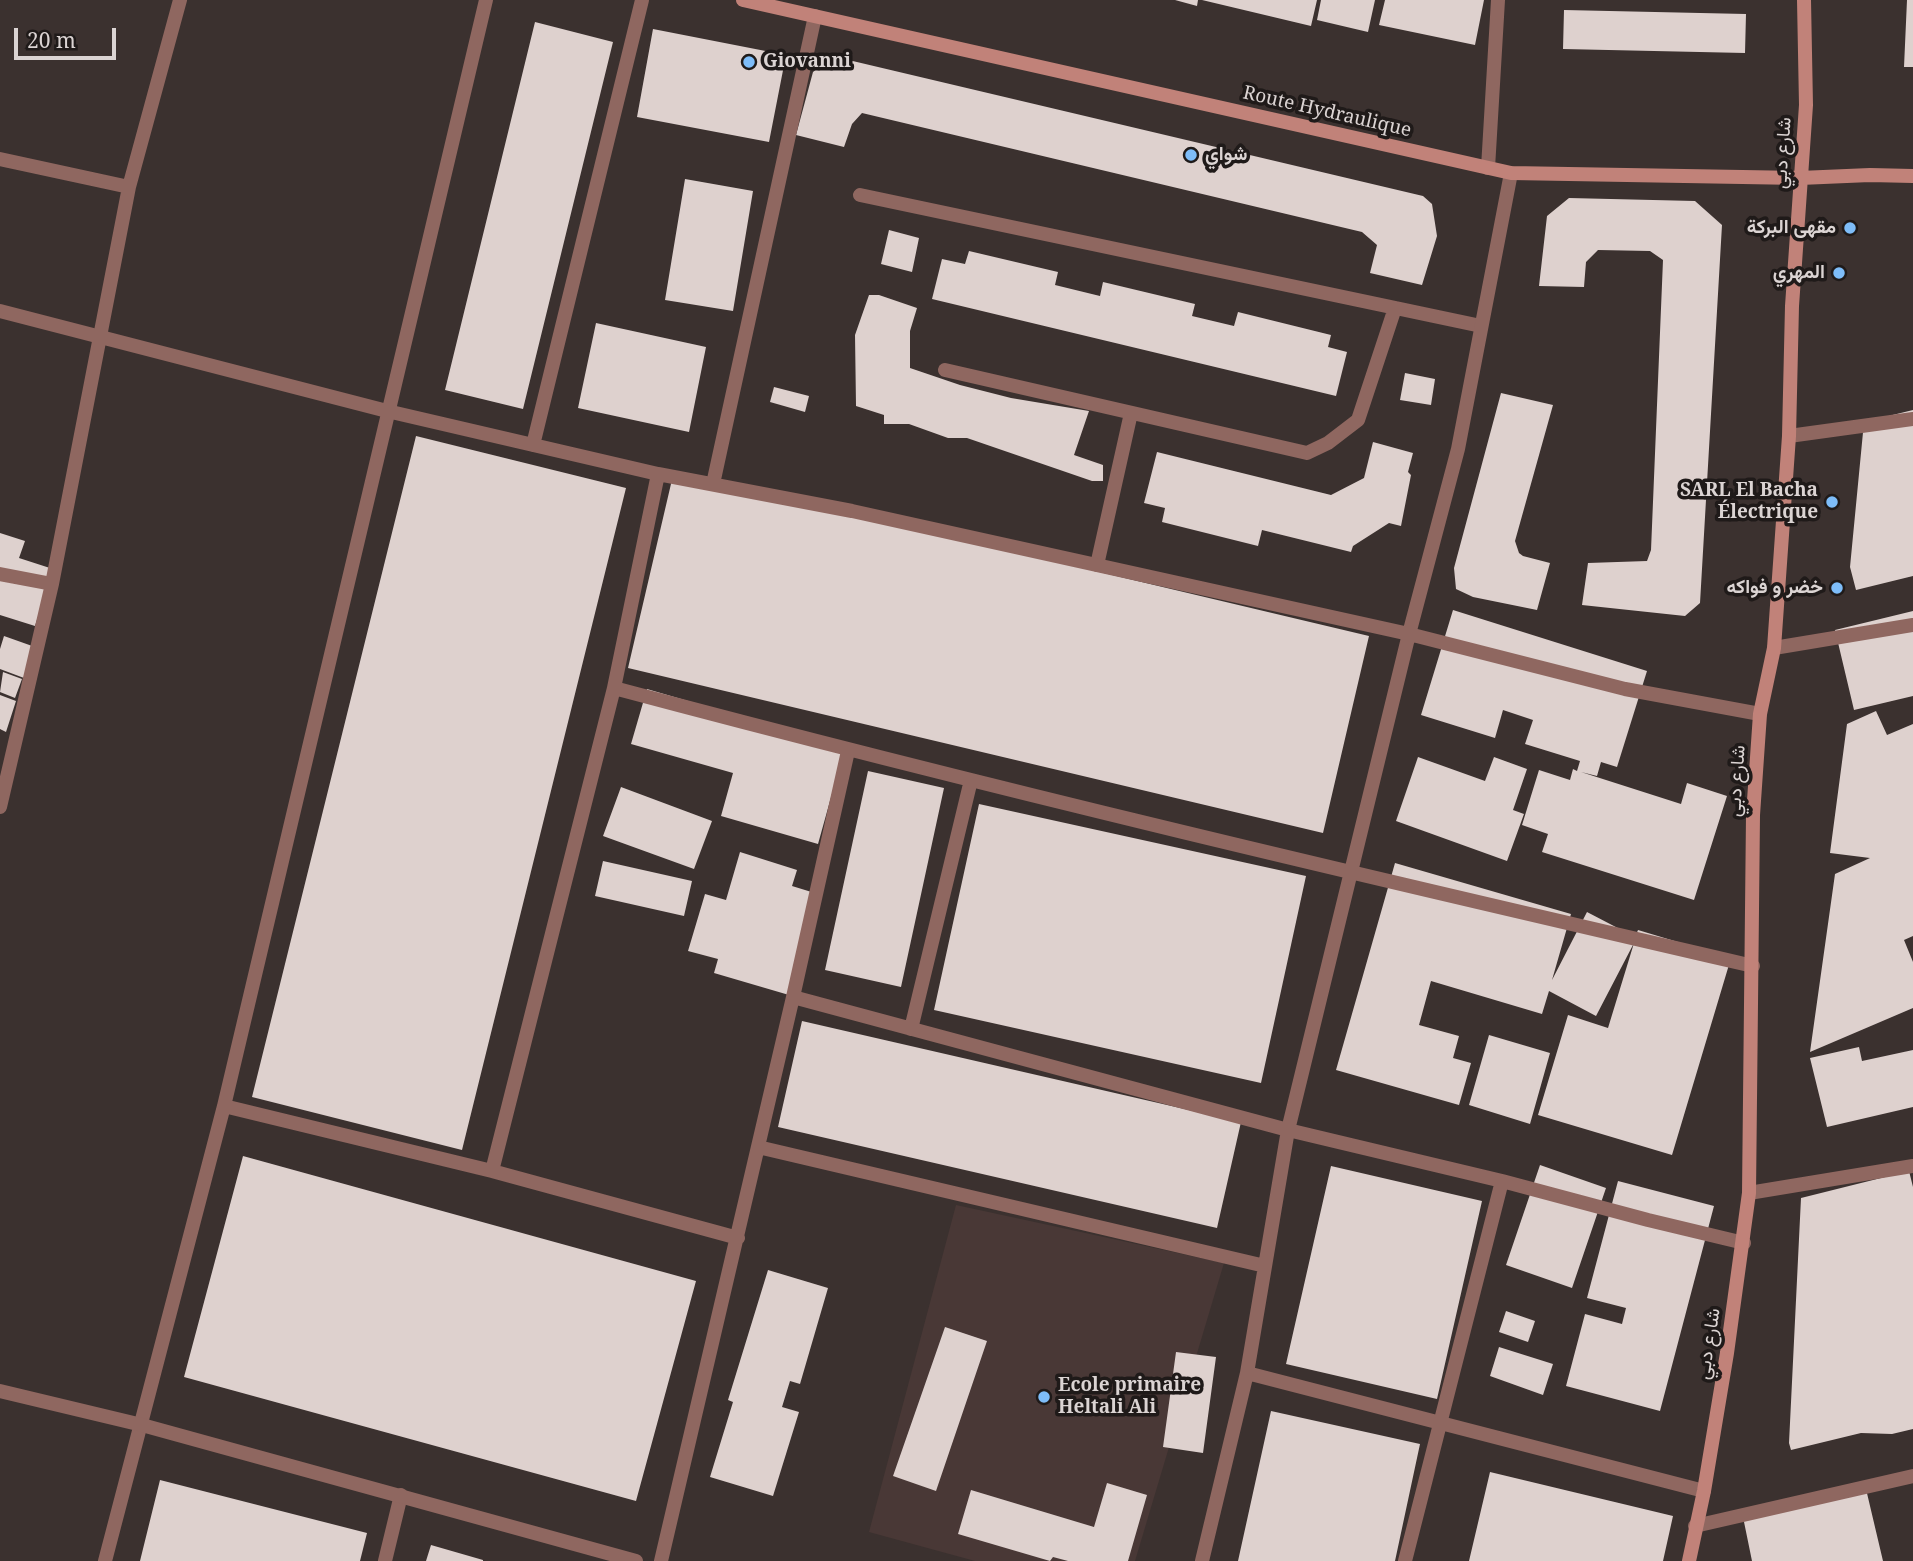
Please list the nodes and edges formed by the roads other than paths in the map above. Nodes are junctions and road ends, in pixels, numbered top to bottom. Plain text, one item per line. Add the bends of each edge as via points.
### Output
1 (180, 0) edge
2 (485, 0) edge
3 (642, 0) edge
4 (743, 0) edge
5 (1498, 0) edge
6 (1804, 0) edge
7 (815, 16) junction
8 (0, 159) edge
9 (1488, 168) junction
10 (1511, 173) junction
11 (1913, 176) edge
12 (1800, 178) junction
13 (130, 187) junction
14 (860, 195) dead end
15 (1395, 308) junction
16 (0, 311) edge
17 (1481, 326) junction
18 (100, 336) junction
19 (944, 370) dead end
20 (387, 411) junction
21 (1130, 413) junction
22 (1913, 419) edge
23 (1789, 436) junction
24 (533, 445) junction
25 (658, 474) junction
26 (713, 484) junction
27 (1097, 565) junction
28 (0, 574) edge
29 (52, 583) junction
30 (1913, 625) edge
31 (1409, 634) junction
32 (1774, 648) junction
33 (614, 688) junction
34 (1760, 714) junction
35 (848, 751) junction
36 (971, 780) junction
37 (0, 807) edge
38 (1350, 873) junction
39 (1753, 966) junction
40 (793, 996) junction
41 (911, 1029) junction
42 (224, 1106) junction
43 (1287, 1130) junction
44 (758, 1147) junction
45 (1913, 1166) edge
46 (492, 1171) junction
47 (1503, 1181) junction
48 (1749, 1193) junction
49 (738, 1238) junction
50 (1744, 1243) junction
51 (1265, 1266) junction
52 (1247, 1373) junction
53 (0, 1391) edge
54 (1440, 1423) junction
55 (142, 1425) junction
56 (1913, 1476) edge
57 (1704, 1491) junction
58 (401, 1495) junction
59 (1695, 1526) junction
60 (105, 1561) edge
61 (385, 1561) edge
62 (636, 1561) edge
63 (661, 1561) edge
64 (1202, 1561) edge
65 (1405, 1561) edge
66 (1689, 1561) edge

1 - 13 street
2 - 20 street
3 - 24 street
4 - 7 main road, Route Hydraulique
5 - 9 street
6 - 12 main road, شارع دبي via 1806,105
7 - 9 main road, Route Hydraulique
7 - 26 street
8 - 13 street
9 - 10 main road, Route Hydraulique
10 - 12 main road, Route Hydraulique
10 - 17 street
11 - 12 main road, Route Hydraulique
12 - 23 main road, شارع دبي
13 - 18 street
14 - 15 street
15 - 17 street
15 - 21 street via 1358,420 1307,453
16 - 18 street
17 - 31 street via 1458,449
18 - 20 street
18 - 29 street
19 - 21 street
20 - 24 street
20 - 42 street
21 - 27 street
22 - 23 street
23 - 32 main road, شارع دبي
24 - 25 street
25 - 26 street
25 - 33 street
26 - 27 street
27 - 31 street
28 - 29 street
29 - 37 street
30 - 32 street
31 - 34 street via 1625,689
31 - 38 street
32 - 34 main road, شارع دبي
33 - 35 street
33 - 46 street
34 - 39 main road, شارع دبي via 1753,815
35 - 36 street
35 - 40 street
36 - 38 street
36 - 41 street
38 - 39 street
38 - 43 street
39 - 48 main road, شارع دبي
40 - 41 street
40 - 44 street
41 - 43 street
42 - 46 street
42 - 55 street
43 - 47 street
43 - 51 street
44 - 49 street
44 - 51 street
45 - 48 street
46 - 49 street
47 - 50 street
47 - 54 street
48 - 50 main road, شارع دبي
49 - 63 street
50 - 57 main road, شارع دبي
51 - 52 street
52 - 54 street
52 - 64 street
53 - 55 street
54 - 57 street
54 - 65 street
55 - 58 street
55 - 60 street
56 - 59 street
57 - 59 main road, شارع دبي
58 - 61 street
58 - 62 street
59 - 66 main road, شارع دبي

